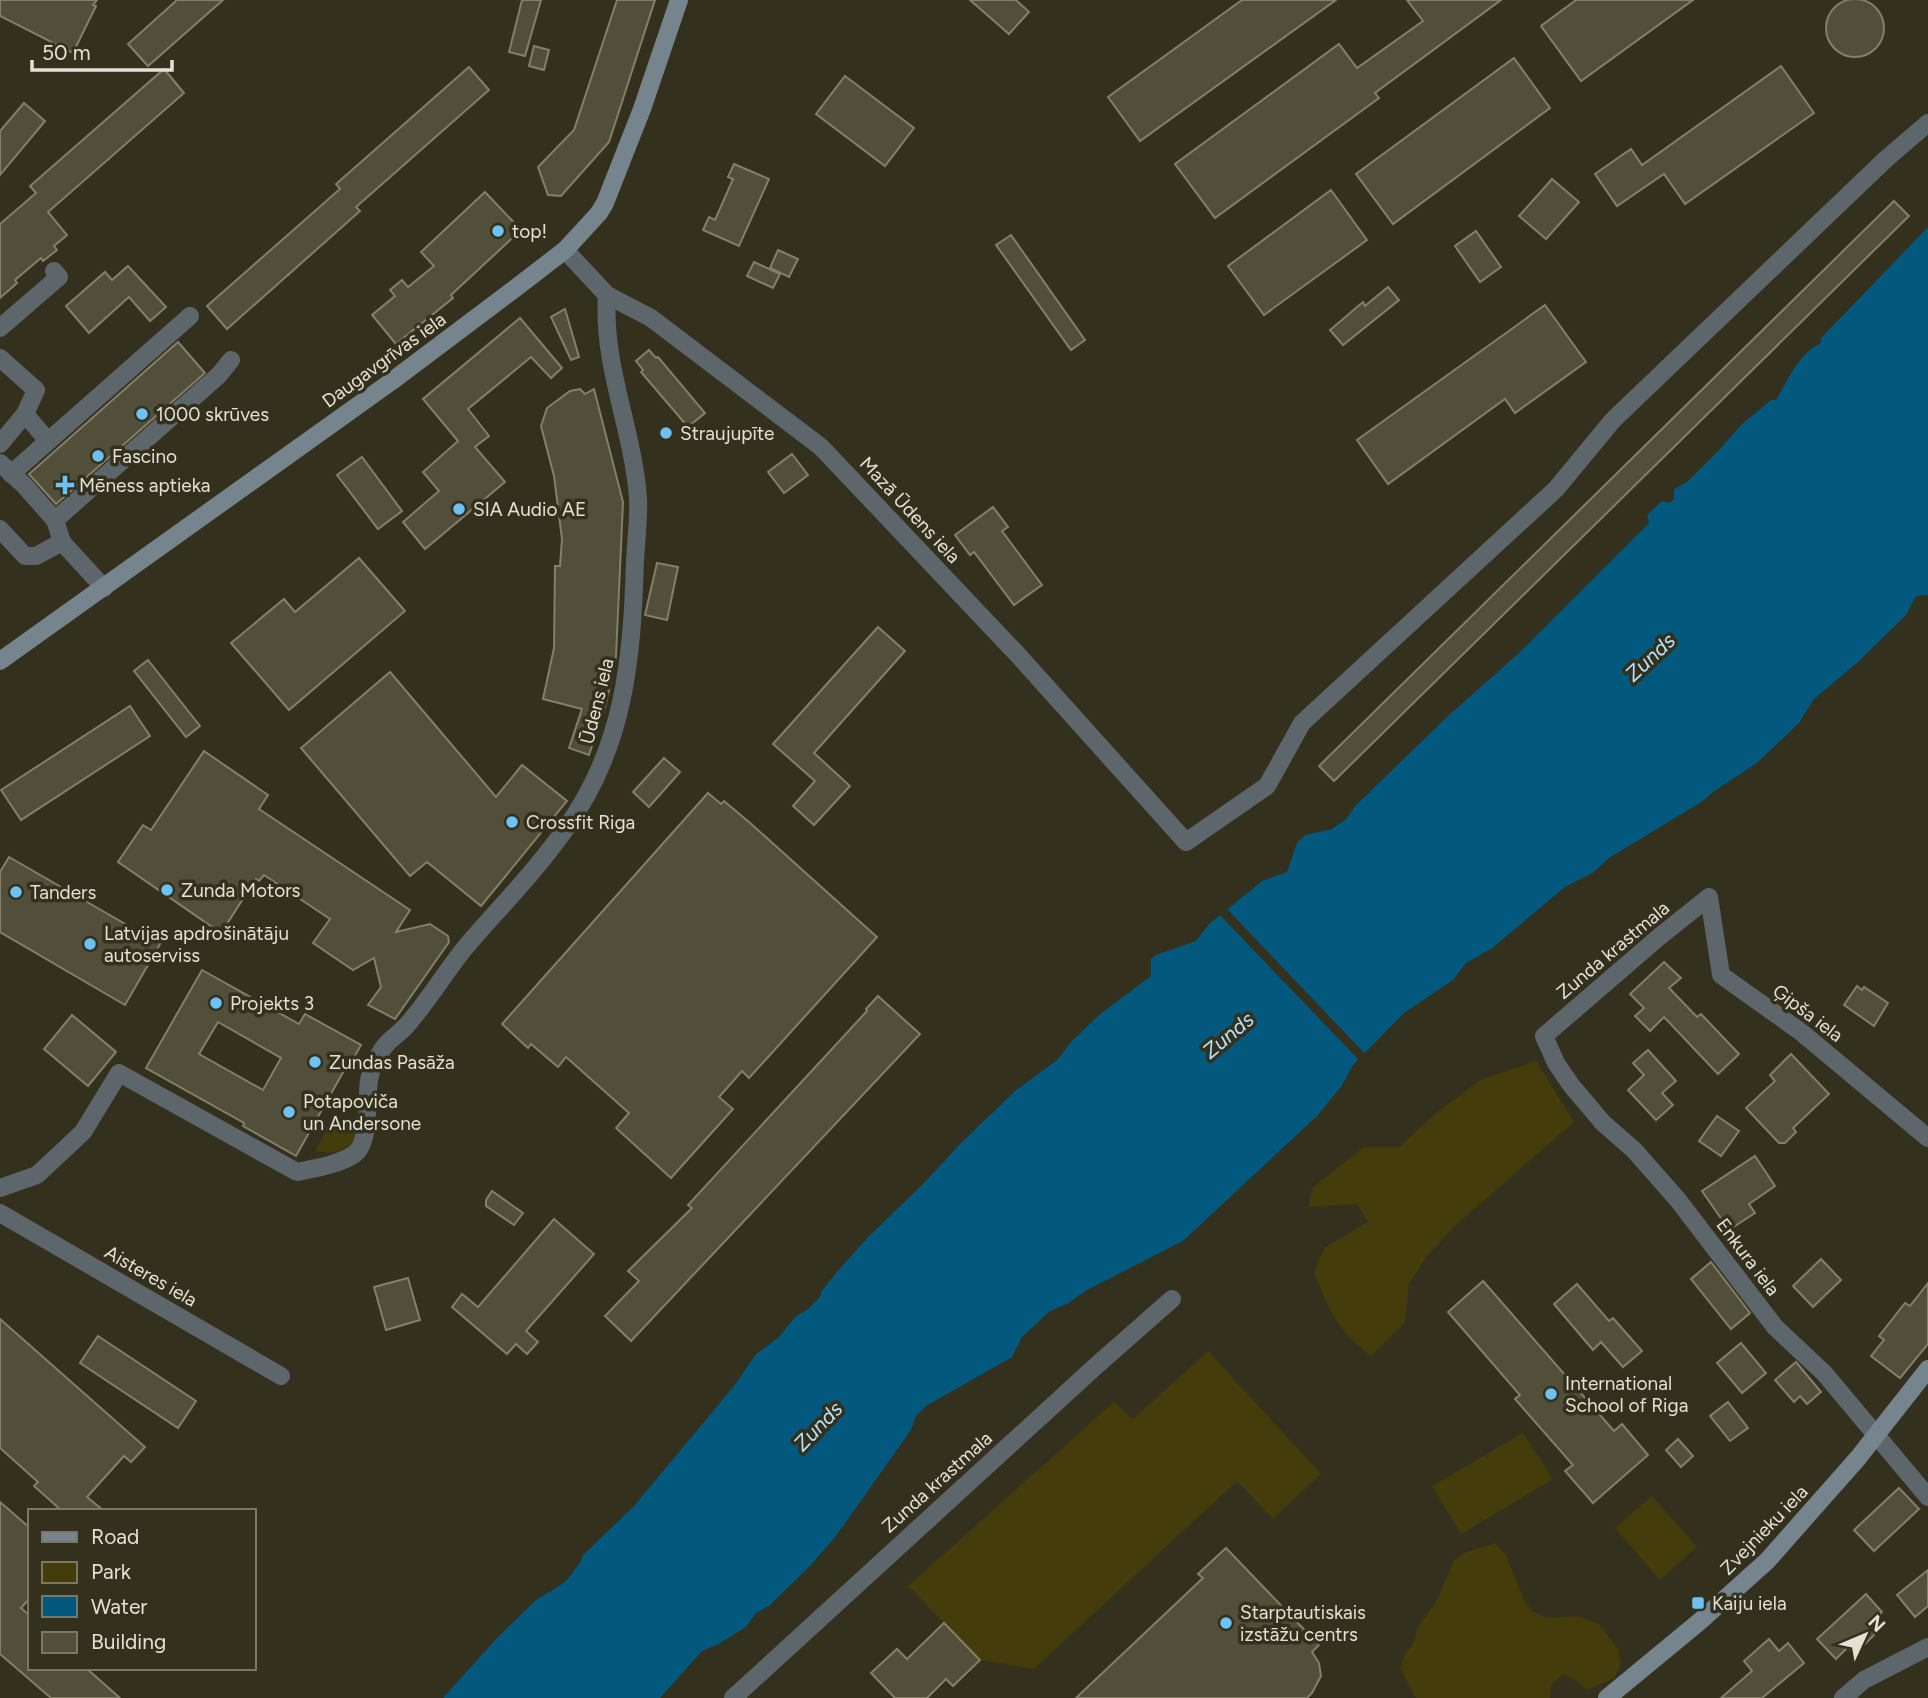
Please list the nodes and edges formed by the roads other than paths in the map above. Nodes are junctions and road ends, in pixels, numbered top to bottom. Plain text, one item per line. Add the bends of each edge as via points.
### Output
1 (679, 0) edge
2 (1928, 123) edge
3 (565, 250) junction
4 (54, 271) dead end
5 (607, 295) junction
6 (190, 316) dead end
7 (0, 327) edge
8 (0, 358) edge
9 (231, 360) dead end
10 (24, 414) junction
11 (48, 441) junction
12 (0, 444) edge
13 (5, 468) edge
14 (55, 520) junction
15 (0, 529) edge
16 (62, 541) junction
17 (104, 588) junction
18 (0, 661) edge
19 (1709, 897) joint
20 (1544, 1037) joint
21 (1928, 1138) edge
22 (0, 1188) edge
23 (0, 1213) edge
24 (1172, 1300) dead end
25 (1928, 1369) edge
26 (281, 1376) dead end
27 (1876, 1433) junction
28 (1928, 1497) edge
29 (1928, 1647) edge
30 (733, 1698) edge
31 (1607, 1698) edge
32 (1843, 1698) edge

1 - 3 main road, Daugavgrīvas iela via 605,203
2 - 5 street, Mazā Ūdens iela via 1613,420 1556,489 1302,723 1266,786 1186,842 1018,655 821,447 651,318
3 - 5 street, Mazā Ūdens iela
3 - 17 main road, Daugavgrīvas iela
4 - 7 street via 59,277
5 - 22 street, Ūdens iela via 605,322 638,499 631,656 615,730 588,793 566,828 406,1026 385,1045 369,1078 364,1140 353,1155 297,1172 119,1073 83,1132 37,1175
6 - 11 street
8 - 10 street via 36,390
9 - 14 street
10 - 11 street
10 - 12 street
11 - 13 street
13 - 14 street
14 - 16 street
15 - 16 street via 25,556 36,556
16 - 17 street
17 - 18 main road, Daugavgrīvas iela
19 - 20 street, Zunda krastmala
19 - 21 street, Ģipša iela via 1721,975 1801,1032
20 - 27 street, Enkura iela via 1571,1085 1678,1200 1774,1327 1824,1373
23 - 26 street, Aisteres iela
24 - 30 street, Zunda krastmala
25 - 27 main road, Zvejnieku iela
27 - 28 street, Enkura iela
27 - 31 main road, Zvejnieku iela via 1767,1561
29 - 32 street via 1864,1680

